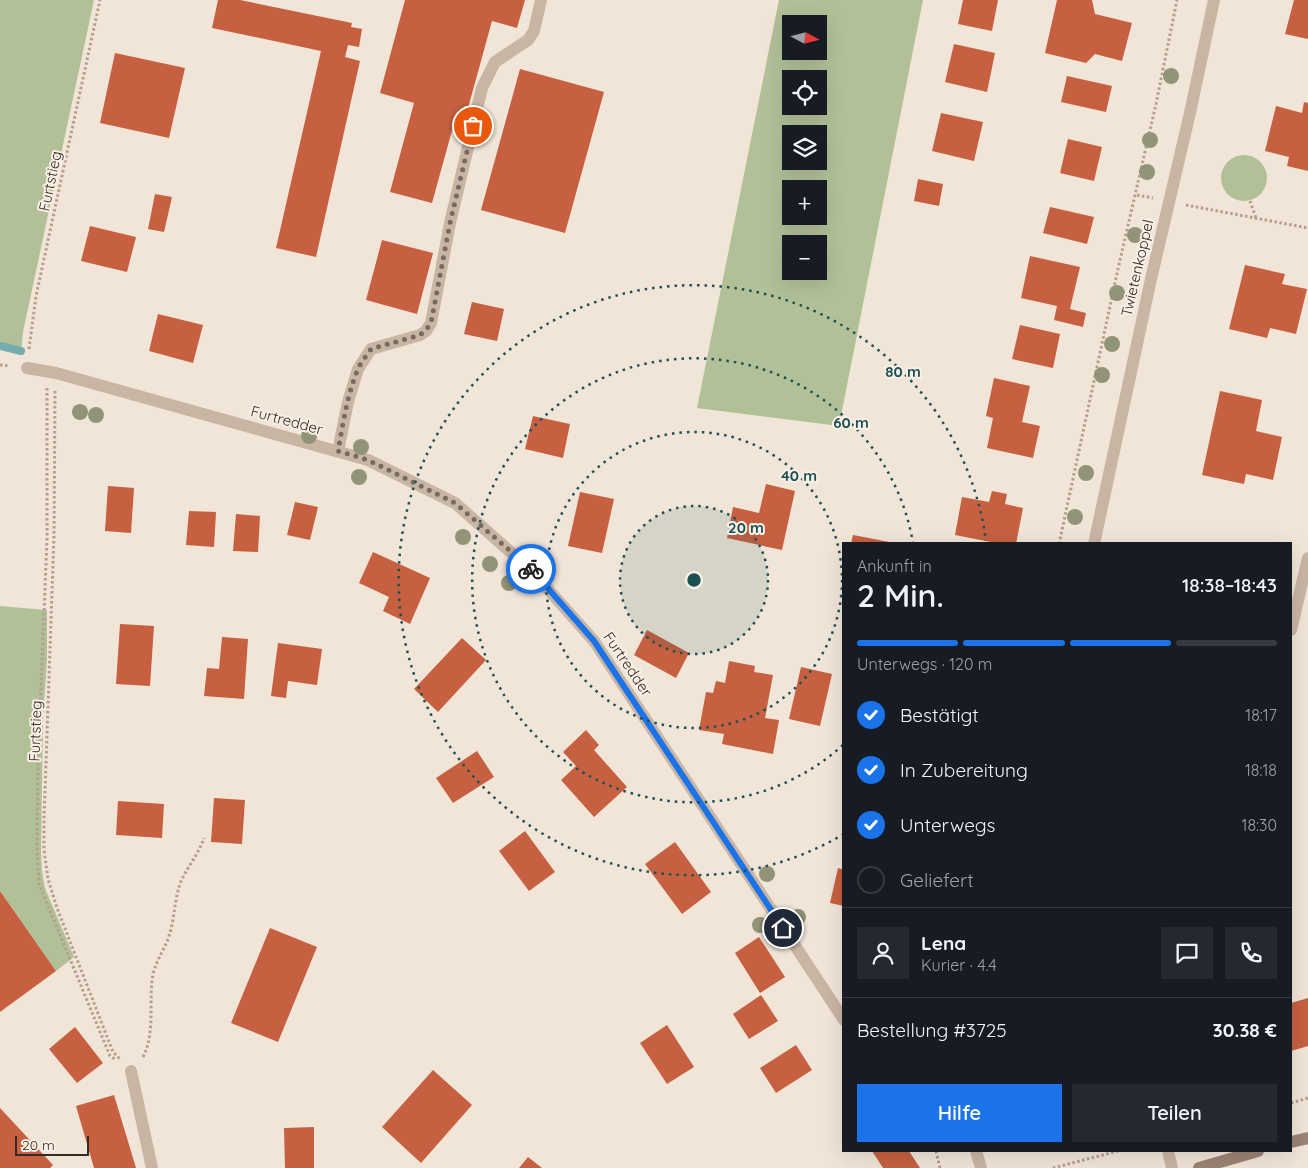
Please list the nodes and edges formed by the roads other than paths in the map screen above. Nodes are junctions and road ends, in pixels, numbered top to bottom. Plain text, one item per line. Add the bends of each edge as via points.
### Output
1 (542, 0) edge
2 (1214, 0) edge
3 (27, 368) road end
4 (338, 451) junction
5 (1094, 542) edge
6 (1308, 558) edge
7 (1304, 597) edge
8 (1292, 627) edge
9 (842, 1017) edge
10 (131, 1071) road end
11 (1308, 1138) edge
12 (1292, 1142) edge
13 (976, 1152) edge
14 (1168, 1152) edge
15 (1255, 1152) edge
16 (152, 1168) edge
17 (981, 1168) edge
18 (1172, 1168) edge
19 (1199, 1168) edge

1 - 4 street via 534,31 528,40 495,62 482,88 450,223 431,323 420,335 371,349 358,369
2 - 5 street, Twietenkoppel
3 - 4 street, Furtredder
4 - 9 street, Furtredder via 368,460 455,503 531,570 594,641
6 - 7 street
7 - 8 street
10 - 16 street
11 - 12 street
13 - 17 street
14 - 18 street
15 - 19 street

